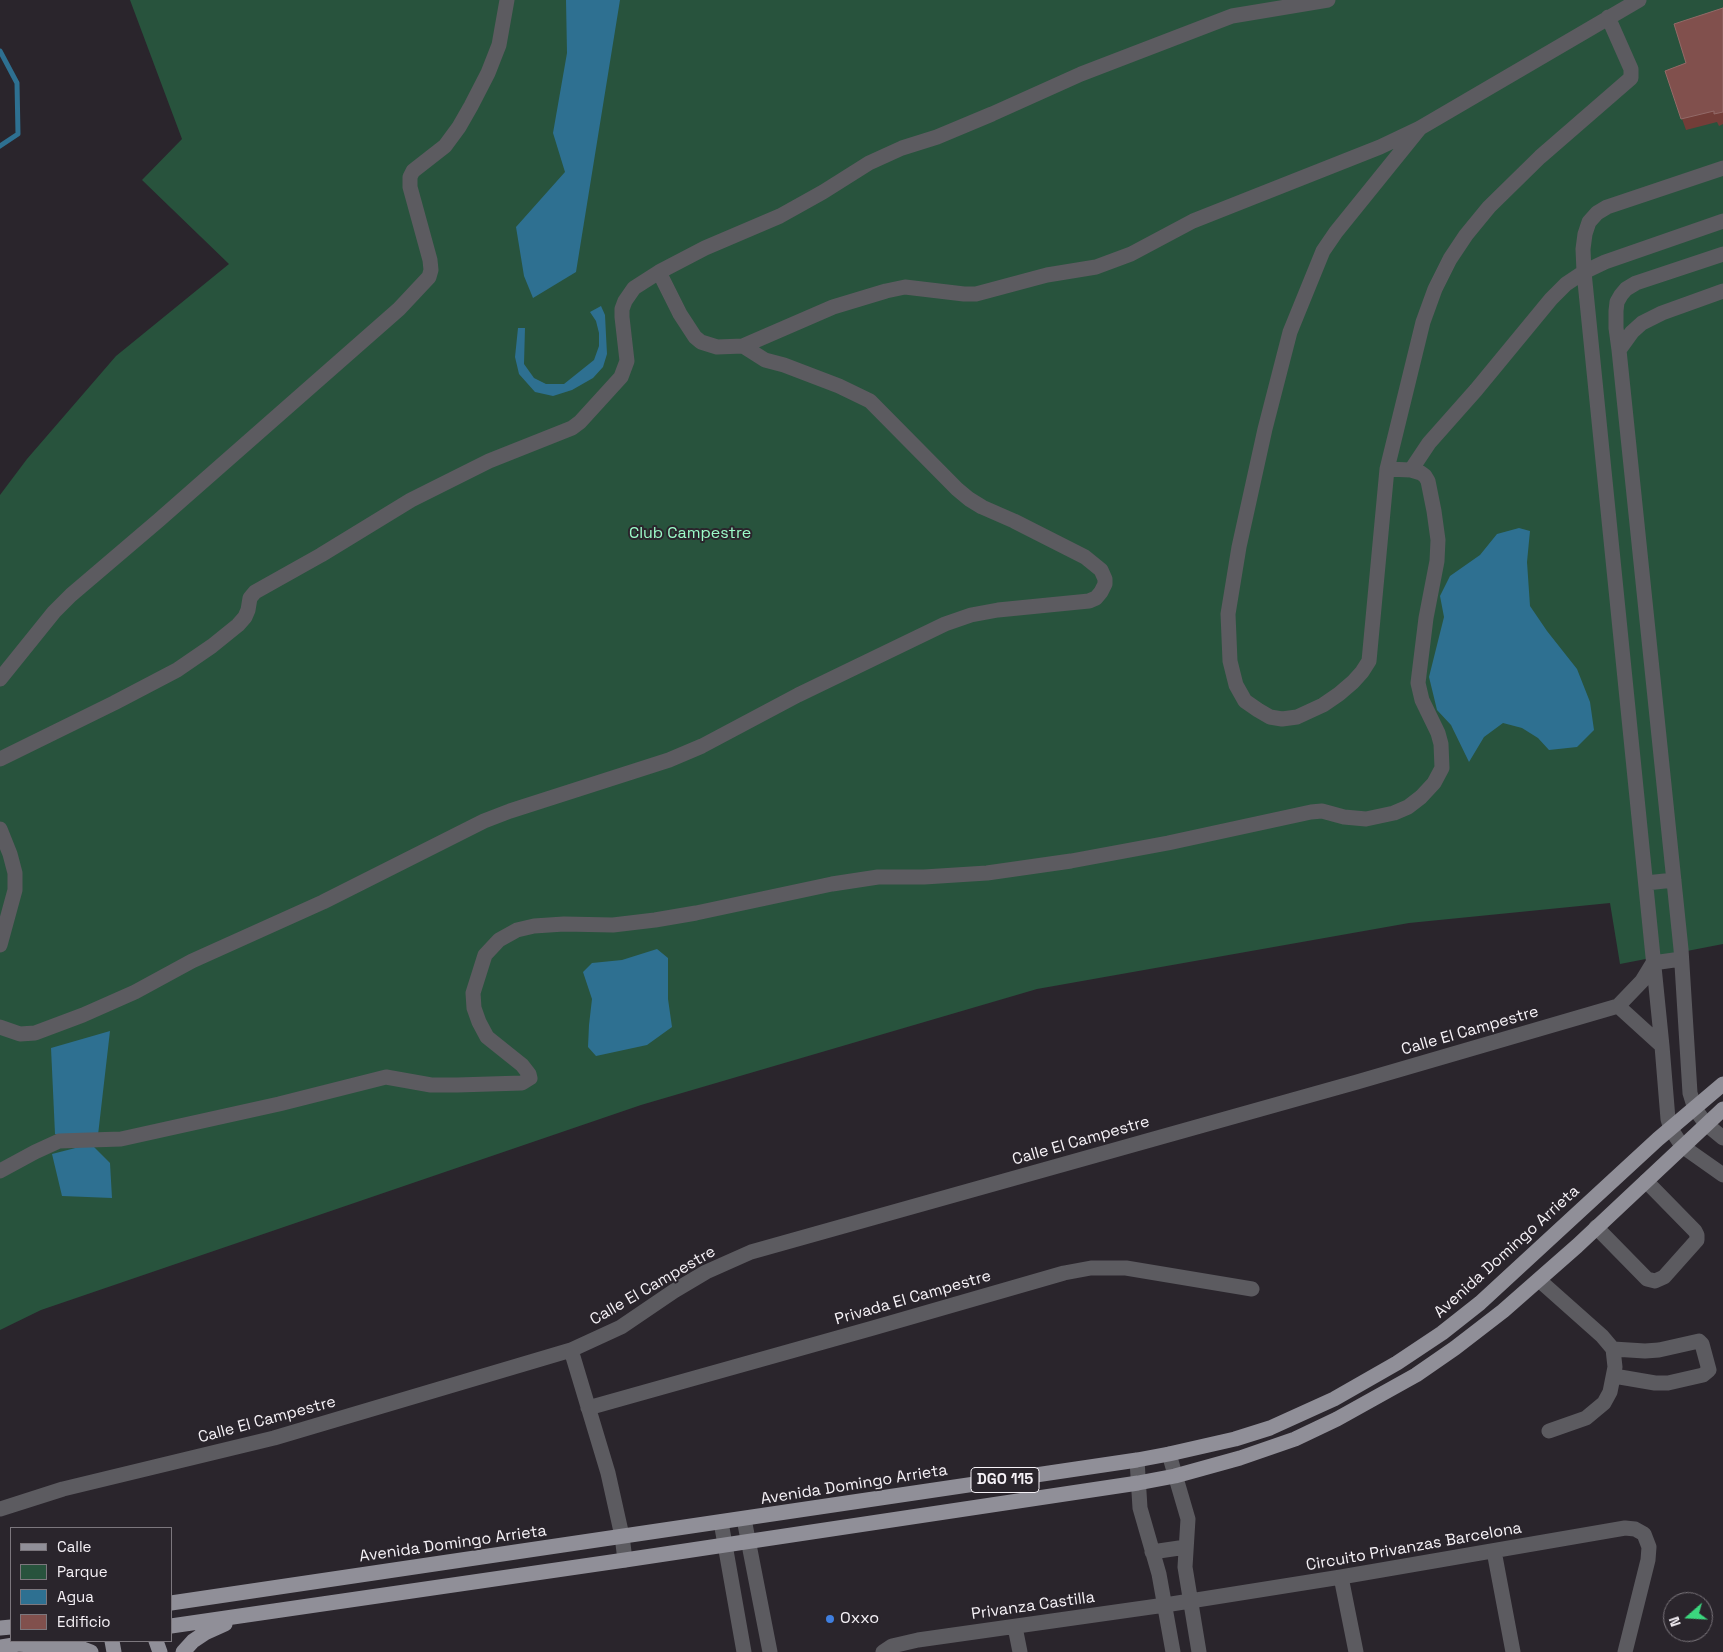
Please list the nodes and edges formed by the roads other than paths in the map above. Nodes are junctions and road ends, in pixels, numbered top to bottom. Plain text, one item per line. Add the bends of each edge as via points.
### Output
1 (507, 0) edge
2 (1328, 0) edge
3 (1639, 0) edge
4 (1608, 17) junction
5 (1420, 128) junction
6 (1723, 168) edge
7 (1723, 222) edge
8 (1723, 254) edge
9 (659, 272) junction
10 (1584, 272) junction
11 (1723, 291) edge
12 (743, 346) junction
13 (1619, 350) junction
14 (1387, 469) junction
15 (1411, 470) junction
16 (0, 679) edge
17 (0, 760) edge
18 (0, 829) edge
19 (1674, 880) junction
20 (1646, 883) junction
21 (0, 948) edge
22 (1681, 959) junction
23 (1653, 963) junction
24 (1618, 1006) junction
25 (0, 1027) edge
26 (1662, 1046) junction
27 (1723, 1084) edge
28 (1694, 1109) junction
29 (1723, 1109) edge
30 (1706, 1124) junction
31 (1671, 1129) junction
32 (1723, 1138) edge
33 (1682, 1146) junction
34 (0, 1172) edge
35 (1723, 1176) edge
36 (1646, 1181) junction
37 (1596, 1227) junction
38 (1539, 1280) junction
39 (1252, 1289) dead end
40 (1613, 1349) junction
41 (570, 1350) junction
42 (1614, 1376) junction
43 (588, 1408) junction
44 (1549, 1431) dead end
45 (1169, 1454) junction
46 (1137, 1460) junction
47 (1175, 1476) junction
48 (1138, 1482) junction
49 (0, 1509) edge
50 (744, 1519) junction
51 (721, 1522) junction
52 (622, 1536) junction
53 (749, 1541) junction
54 (725, 1544) junction
55 (1186, 1547) junction
56 (1494, 1551) junction
57 (1152, 1552) junction
58 (625, 1560) junction
59 (1341, 1577) junction
60 (1190, 1601) junction
61 (172, 1603) edge
62 (1165, 1605) junction
63 (246, 1616) junction
64 (172, 1626) edge
65 (1015, 1626) junction
66 (37, 1642) edge
67 (16, 1644) junction
68 (0, 1647) edge
69 (91, 1652) edge
70 (183, 1652) edge
71 (744, 1652) edge
72 (770, 1652) edge
73 (883, 1652) edge
74 (1020, 1652) edge
75 (1173, 1652) edge
76 (1198, 1652) edge
77 (1356, 1652) edge
78 (1513, 1652) edge
79 (1625, 1652) edge

1 - 16 street via 499,44 471,106 445,146 410,177 430,260 429,277 392,316 71,595
2 - 9 street via 1220,20 1080,74 992,114 869,163 780,216
3 - 4 street
4 - 5 street
4 - 14 street via 1631,69 1630,78 1533,163 1490,207 1450,258 1423,322
5 - 12 street via 1193,221 1115,261 976,294 905,287 886,291 833,307
5 - 14 street via 1323,251 1290,332 1237,555 1228,614 1230,661 1236,685 1246,701 1258,710 1282,719 1311,712 1339,694 1362,672 1368,660
6 - 10 street via 1619,202 1597,213 1585,234
7 - 10 street via 1632,251
8 - 13 street via 1636,283 1620,294 1616,311
9 - 12 street via 695,337 710,346
9 - 17 street via 634,288 622,309 627,361 621,377 572,428 489,461 411,500 254,592 245,617 238,625 177,670
10 - 15 street via 1551,299 1429,443
10 - 20 street
11 - 13 street via 1642,323
12 - 25 street via 765,360 839,386 870,401 969,499 1085,557 1101,570 1106,579 1101,592 1088,602 998,610 945,624 798,695 702,746 669,760 484,821 83,1015 35,1033 20,1034
13 - 19 street
14 - 15 street
15 - 34 street via 1421,473 1428,481 1437,527 1438,556 1418,683 1422,700 1438,733 1442,768 1421,797 1394,813 1366,819 1311,812 1071,861 987,873 878,877 655,920 613,925 534,926 517,930 499,940 485,955 473,993 474,1008 487,1037 530,1074 530,1078 522,1083 432,1085 386,1077 121,1139 59,1141
18 - 21 street via 15,873 16,890
19 - 20 street
19 - 22 street
20 - 23 street
22 - 23 street
22 - 28 street via 1688,1076
23 - 24 street, Calle El Campestre via 1642,981
23 - 26 street
24 - 26 street
24 - 41 street, Calle El Campestre via 751,1252 706,1272 621,1327
26 - 31 street
27 - 28 main road, Avenida Domingo Arrieta / DGO 115
28 - 30 street
28 - 31 main road, Avenida Domingo Arrieta / DGO 115
29 - 30 main road, DGO 115
30 - 32 street
30 - 33 main road, DGO 115
31 - 33 street
31 - 45 main road, Avenida Domingo Arrieta / DGO 115 via 1480,1303 1404,1358 1298,1416 1235,1439
33 - 35 street
33 - 36 main road, DGO 115
36 - 37 main road, DGO 115
36 - 37 street via 1697,1235 1697,1240 1664,1277 1655,1281 1647,1279
37 - 38 main road, DGO 115
38 - 40 street
38 - 47 main road, DGO 115 via 1455,1348 1380,1396 1295,1439
39 - 43 street, Privada El Campestre via 1126,1268 1064,1272
40 - 42 street
40 - 42 street via 1660,1350 1698,1340 1709,1370 1681,1382 1668,1383
41 - 43 street
41 - 49 street, Calle El Campestre via 283,1436 63,1489
42 - 44 street via 1604,1404 1595,1412
43 - 52 street via 608,1473
45 - 46 main road, Avenida Domingo Arrieta / DGO 115
45 - 47 street
46 - 48 street
46 - 50 main road, Avenida Domingo Arrieta / DGO 115
47 - 48 main road, DGO 115
47 - 55 street via 1188,1519
48 - 53 main road, DGO 115
48 - 57 street via 1140,1508
50 - 51 main road, Avenida Domingo Arrieta / DGO 115
50 - 53 street
51 - 52 main road, Avenida Domingo Arrieta / DGO 115
51 - 54 street
52 - 58 street
52 - 61 main road, Avenida Domingo Arrieta / DGO 115
53 - 54 main road, DGO 115
53 - 72 street
54 - 58 main road, DGO 115
54 - 71 street
55 - 57 street
55 - 60 street
56 - 59 street, Circuito Privanzas Barcelona
56 - 78 street
56 - 79 street, Circuito Privanzas Barcelona via 1613,1529 1635,1529 1644,1534 1649,1547 1648,1560
57 - 62 street
58 - 63 main road, DGO 115
59 - 60 street, Circuito Privanzas Barcelona
59 - 77 street
60 - 62 street, Privanza Castilla
60 - 76 street
62 - 65 street, Privanza Castilla
62 - 75 street
63 - 64 main road, DGO 115
63 - 70 main road via 205,1633
65 - 73 street, Privanza Castilla via 918,1640 892,1646
65 - 74 street
66 - 67 main road
67 - 68 main road
67 - 69 main road via 83,1648

